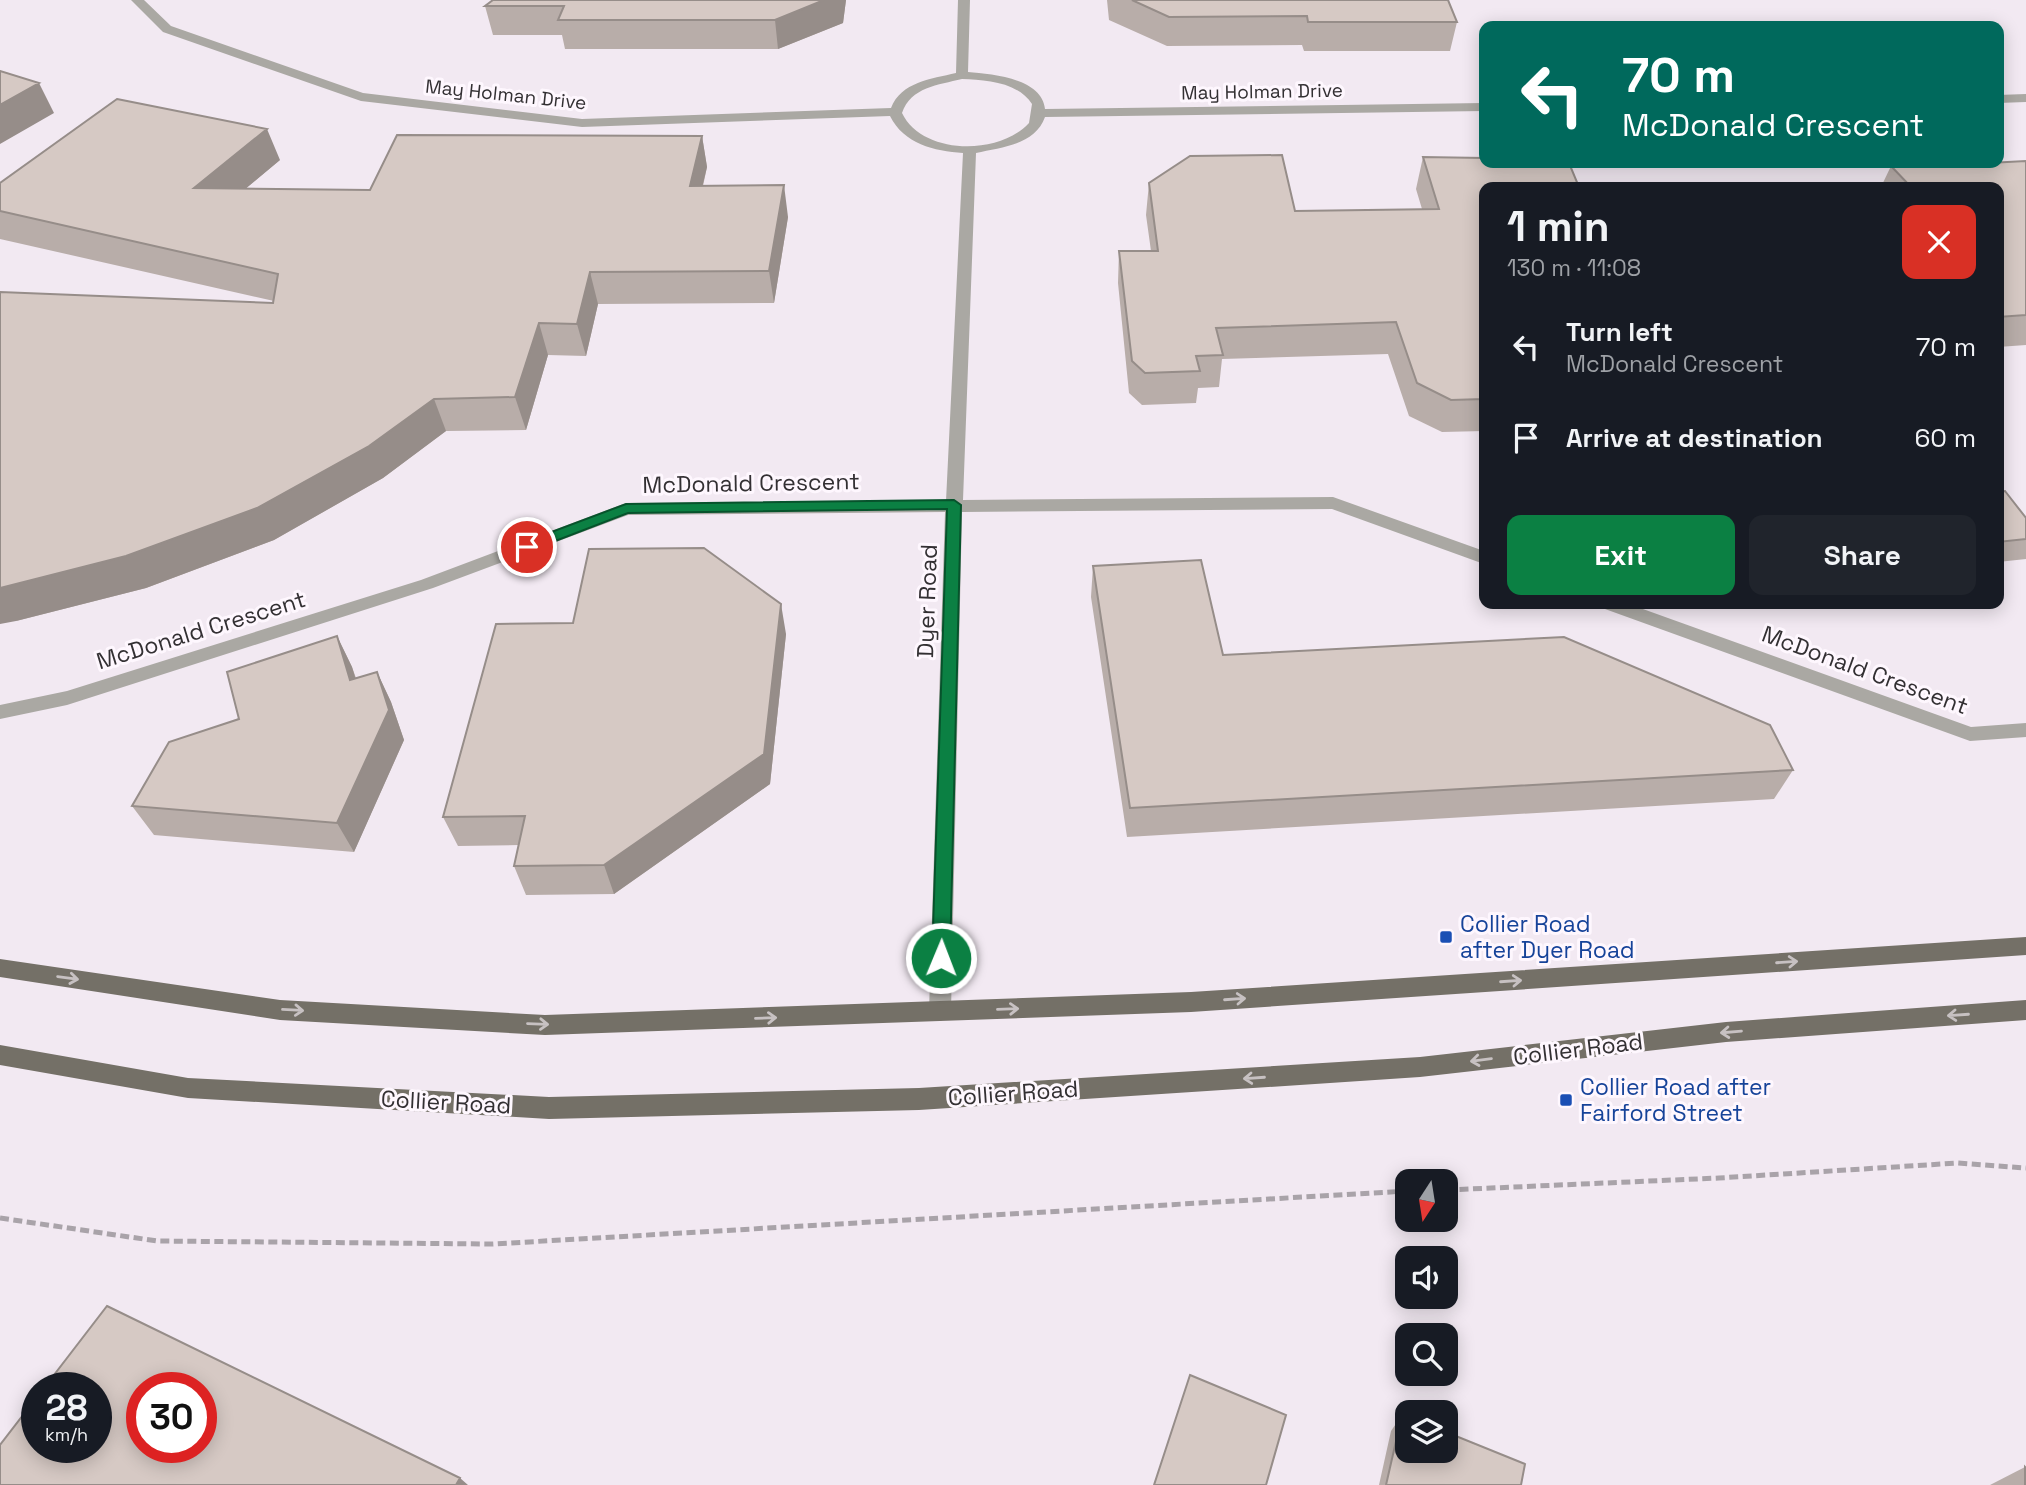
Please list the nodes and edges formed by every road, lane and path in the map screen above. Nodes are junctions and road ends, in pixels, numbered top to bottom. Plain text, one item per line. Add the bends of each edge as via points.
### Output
1 (137, 0) edge
2 (964, 0) edge
3 (961, 75) junction
4 (2026, 98) edge
5 (2004, 99) edge
6 (1479, 107) edge
7 (894, 111) junction
8 (1040, 113) junction
9 (970, 150) junction
10 (954, 505) junction
11 (1479, 556) edge
12 (1625, 609) edge
13 (0, 712) edge
14 (2026, 730) edge
15 (2026, 946) edge
16 (0, 968) edge
17 (2026, 1010) edge
18 (940, 1012) junction
19 (0, 1055) edge
20 (2026, 1168) edge
21 (1458, 1189) edge
22 (1395, 1192) edge
23 (0, 1218) edge

1 - 7 street, May Holman Drive via 167,29 361,97 582,123
2 - 3 street
3 - 7 street via 915,86 900,98
3 - 8 street via 986,76 1026,89
4 - 5 street
6 - 8 street, May Holman Drive
7 - 9 street via 897,124 907,135 946,149
8 - 9 street via 1034,127 1019,139
9 - 10 street, Dyer Road
10 - 11 street, McDonald Crescent via 1333,503
10 - 13 street, McDonald Crescent via 626,509 427,584 66,698
10 - 18 street, Dyer Road
12 - 14 street, McDonald Crescent via 1970,734
18 -> 15 main road via 1191,1002
16 -> 18 main road via 280,1010 545,1025
17 -> 19 main road, Collier Road via 1726,1032 1420,1067 919,1099 549,1108 188,1088
20 - 21 path via 1958,1163
22 - 23 path via 493,1244 157,1241

